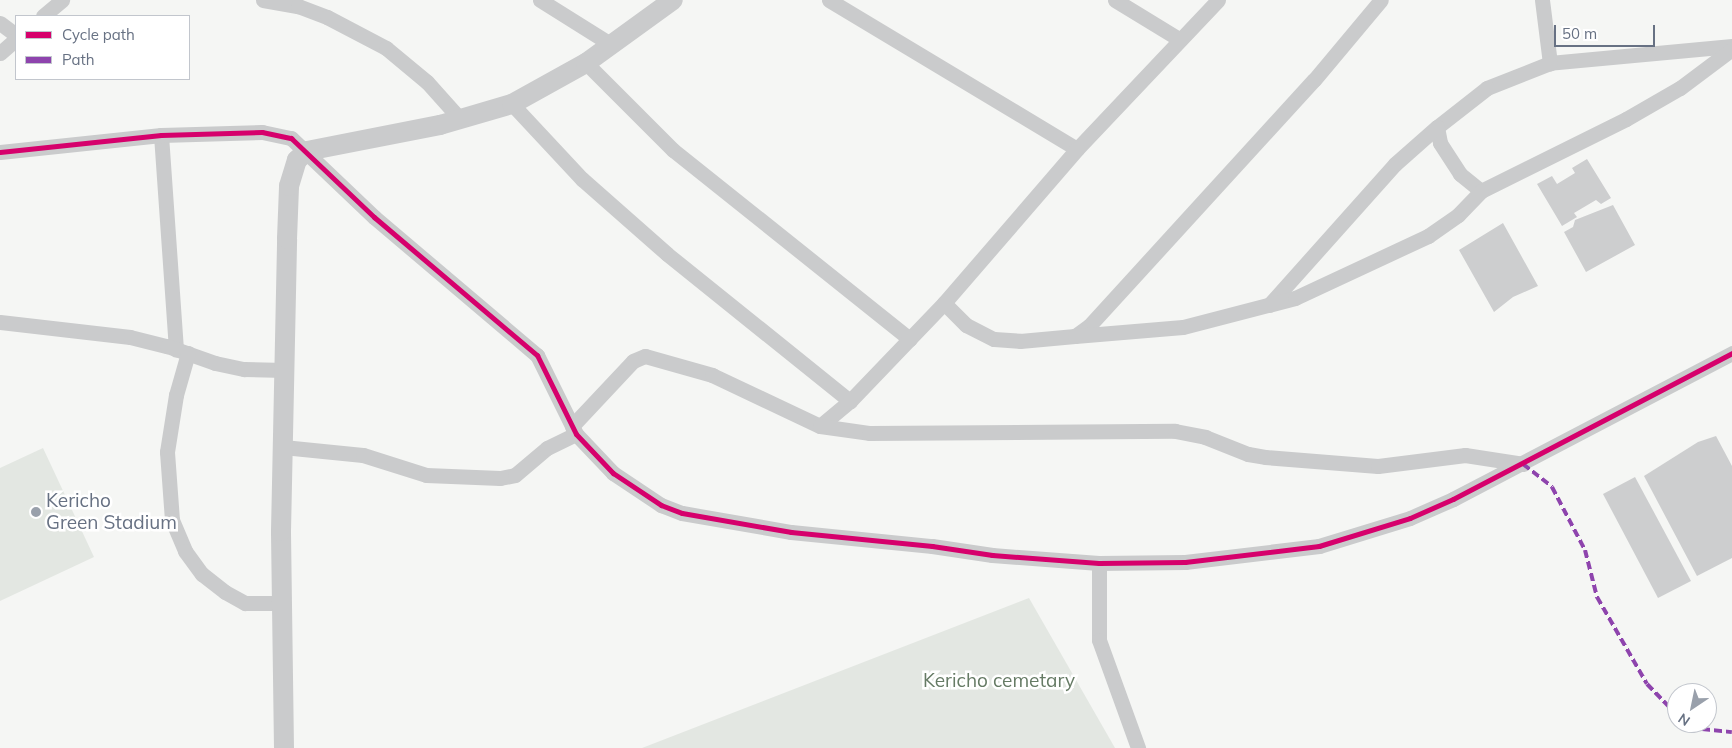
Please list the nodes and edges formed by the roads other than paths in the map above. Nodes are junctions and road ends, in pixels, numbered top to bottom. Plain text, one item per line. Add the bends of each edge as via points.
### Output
1 (62, 0) edge
2 (263, 0) edge
3 (540, 0) edge
4 (673, 0) edge
5 (829, 0) edge
6 (1114, 0) edge
7 (1218, 0) edge
8 (1381, 0) edge
9 (1542, 0) edge
10 (44, 15) edge
11 (0, 23) edge
12 (15, 34) edge
13 (1179, 39) junction
14 (15, 40) edge
15 (612, 45) junction
16 (1732, 48) edge
17 (0, 53) edge
18 (586, 63) junction
19 (1550, 63) junction
20 (512, 104) junction
21 (461, 120) junction
22 (1437, 126) junction
23 (160, 135) junction
24 (1077, 149) junction
25 (308, 151) junction
26 (0, 152) edge
27 (1481, 191) junction
28 (944, 303) junction
29 (1268, 305) junction
30 (0, 322) edge
31 (1075, 336) junction
32 (910, 339) junction
33 (182, 351) junction
34 (1732, 353) edge
35 (285, 370) junction
36 (850, 401) junction
37 (820, 426) junction
38 (574, 430) junction
39 (283, 447) junction
40 (1523, 464) junction
41 (1099, 563) junction
42 (282, 603) junction
43 (284, 748) edge
44 (1138, 748) edge

1 - 10 street
2 - 21 street via 298,6 327,17 386,48 427,82
3 - 15 street
4 - 15 street
5 - 24 street
6 - 13 street
7 - 13 street
8 - 31 street via 1314,80 1105,311
9 - 19 street
11 - 12 street
13 - 24 street
14 - 17 street
15 - 18 street
16 - 19 street
16 - 27 street via 1680,88 1626,119
18 - 20 street
18 - 32 street via 702,175
19 - 22 street via 1487,88
20 - 21 street
20 - 36 street via 582,179 666,254
21 - 25 street
22 - 27 street via 1446,156 1460,174
22 - 29 street via 1395,164
23 - 25 street via 278,133
23 - 26 street
23 - 33 street
24 - 28 street
25 - 35 street via 297,160 289,186
25 - 38 street via 374,217 537,355
27 - 29 street via 1458,215 1428,236 1319,288
28 - 31 street via 966,325 994,339 1020,341
28 - 32 street
29 - 31 street via 1183,327
30 - 33 street via 130,337
32 - 36 street
33 - 35 street via 244,369
33 - 42 street via 167,452 172,520 185,551 202,574 225,592 245,603
34 - 40 street
35 - 39 street
36 - 37 street
37 - 38 street via 712,375 645,356 633,362
37 - 40 street via 868,433 1175,431 1205,437 1248,454 1274,458 1378,466 1465,455
38 - 39 street via 515,475 500,478 426,475 364,454
38 - 41 street via 596,456 634,489 682,513 791,532 992,555
39 - 42 street
40 - 41 street via 1410,518 1319,546 1185,562
41 - 44 street via 1099,640
42 - 43 street

